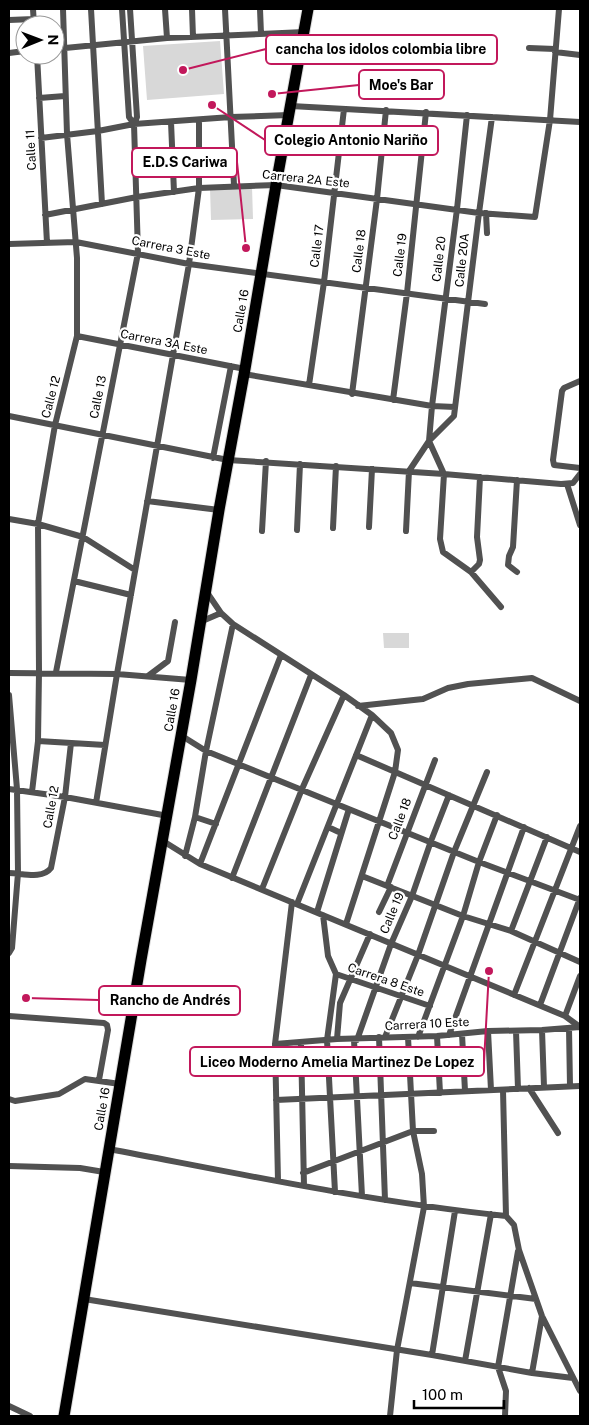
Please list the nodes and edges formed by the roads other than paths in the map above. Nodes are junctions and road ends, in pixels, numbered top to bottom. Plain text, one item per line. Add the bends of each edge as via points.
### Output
1 (91, 9) edge
2 (122, 9) edge
3 (130, 9) edge
4 (165, 9) edge
5 (192, 9) edge
6 (225, 9) edge
7 (260, 9) edge
8 (308, 9) edge
9 (559, 9) edge
10 (305, 32) junction
11 (261, 34) junction
12 (227, 35) junction
13 (193, 36) junction
14 (166, 38) junction
15 (132, 41) junction
16 (124, 42) junction
17 (92, 45) junction
18 (65, 48) edge
19 (529, 48) dead end
20 (555, 51) junction
21 (580, 55) edge
22 (37, 65) edge
23 (64, 65) edge
24 (65, 96) junction
25 (39, 98) junction
26 (344, 109) junction
27 (386, 110) junction
28 (290, 111) junction
29 (426, 112) junction
30 (467, 115) junction
31 (231, 117) junction
32 (492, 117) junction
33 (199, 120) junction
34 (550, 120) junction
35 (171, 122) junction
36 (580, 122) edge
37 (134, 124) junction
38 (98, 131) junction
39 (67, 134) junction
40 (41, 138) junction
41 (234, 185) junction
42 (276, 185) junction
43 (199, 188) junction
44 (174, 192) junction
45 (334, 193) junction
46 (137, 197) junction
47 (377, 199) junction
48 (102, 204) junction
49 (417, 205) junction
50 (457, 209) junction
51 (73, 210) junction
52 (479, 212) junction
53 (486, 213) junction
54 (45, 215) junction
55 (487, 233) dead end
56 (76, 242) junction
57 (47, 243) junction
58 (9, 244) edge
59 (138, 253) junction
60 (189, 264) junction
61 (262, 274) junction
62 (324, 282) junction
63 (366, 287) junction
64 (407, 292) junction
65 (446, 298) junction
66 (469, 301) junction
67 (485, 304) dead end
68 (78, 336) junction
69 (120, 345) junction
70 (173, 355) junction
71 (231, 366) junction
72 (245, 372) junction
73 (580, 381) edge
74 (309, 385) junction
75 (352, 394) junction
76 (393, 400) junction
77 (432, 406) junction
78 (455, 407) junction
79 (9, 416) edge
80 (55, 425) junction
81 (102, 435) junction
82 (429, 441) junction
83 (157, 446) junction
84 (213, 458) junction
85 (228, 460) junction
86 (266, 461) junction
87 (300, 464) junction
88 (336, 466) junction
89 (580, 468) edge
90 (372, 469) junction
91 (409, 471) junction
92 (444, 474) junction
93 (580, 474) edge
94 (480, 477) junction
95 (516, 480) junction
96 (567, 484) junction
97 (147, 501) junction
98 (219, 510) junction
99 (9, 519) edge
100 (38, 524) junction
101 (580, 525) edge
102 (369, 527) dead end
103 (333, 528) dead end
104 (297, 530) dead end
105 (262, 531) dead end
106 (406, 531) dead end
107 (83, 537) junction
108 (135, 570) junction
109 (471, 572) junction
110 (517, 572) dead end
111 (74, 581) junction
112 (205, 590) junction
113 (131, 594) junction
114 (501, 606) dead end
115 (221, 613) junction
116 (175, 622) dead end
117 (200, 622) junction
118 (233, 624) junction
119 (281, 656) junction
120 (39, 672) junction
121 (56, 672) junction
122 (9, 673) edge
123 (116, 674) junction
124 (311, 675) junction
125 (148, 676) junction
126 (191, 680) junction
127 (9, 695) edge
128 (344, 695) junction
129 (580, 701) edge
130 (358, 706) junction
131 (372, 715) junction
132 (182, 736) junction
133 (38, 741) junction
134 (71, 743) junction
135 (105, 745) junction
136 (206, 751) junction
137 (356, 755) junction
138 (435, 760) dead end
139 (239, 764) junction
140 (395, 772) junction
141 (487, 772) dead end
142 (272, 778) junction
143 (425, 785) junction
144 (9, 789) edge
145 (17, 789) junction
146 (302, 789) junction
147 (32, 792) junction
148 (449, 795) junction
149 (65, 797) junction
150 (96, 803) junction
151 (337, 804) junction
152 (472, 805) junction
153 (349, 809) junction
154 (496, 815) junction
155 (168, 816) junction
156 (195, 817) junction
157 (379, 821) junction
158 (216, 824) junction
159 (580, 826) edge
160 (328, 827) junction
161 (524, 827) junction
162 (407, 832) junction
163 (341, 833) junction
164 (547, 837) junction
165 (163, 841) junction
166 (431, 842) junction
167 (571, 848) junction
168 (454, 852) junction
169 (580, 852) edge
170 (185, 856) junction
171 (479, 862) junction
172 (200, 864) junction
173 (9, 873) edge
174 (18, 873) junction
175 (508, 873) junction
176 (362, 876) junction
177 (232, 878) junction
178 (530, 881) junction
179 (389, 886) junction
180 (262, 889) junction
181 (554, 890) junction
182 (412, 896) junction
183 (580, 899) edge
184 (295, 903) junction
185 (437, 905) junction
186 (379, 912) dead end
187 (320, 914) junction
188 (463, 916) junction
189 (346, 924) junction
190 (488, 924) junction
191 (511, 931) junction
192 (370, 934) junction
193 (535, 943) junction
194 (391, 944) junction
195 (9, 953) edge
196 (560, 953) junction
197 (418, 955) junction
198 (580, 962) edge
199 (445, 966) junction
200 (336, 974) junction
201 (580, 976) edge
202 (471, 978) junction
203 (349, 979) junction
204 (376, 987) junction
205 (514, 995) junction
206 (401, 996) junction
207 (332, 1002) junction
208 (340, 1003) junction
209 (540, 1005) junction
210 (430, 1006) junction
211 (9, 1016) edge
212 (565, 1016) junction
213 (580, 1027) edge
214 (569, 1028) junction
215 (516, 1030) junction
216 (542, 1030) junction
217 (488, 1031) junction
218 (462, 1034) junction
219 (449, 1035) junction
220 (437, 1036) junction
221 (382, 1037) junction
222 (408, 1037) junction
223 (418, 1037) junction
224 (337, 1039) junction
225 (327, 1040) junction
226 (356, 1040) junction
227 (301, 1043) junction
228 (275, 1044) junction
229 (108, 1082) junction
230 (570, 1086) junction
231 (580, 1086) edge
232 (529, 1088) junction
233 (544, 1088) junction
234 (518, 1089) junction
235 (491, 1090) junction
236 (504, 1090) junction
237 (466, 1092) junction
238 (412, 1093) junction
239 (440, 1093) junction
240 (381, 1094) junction
241 (331, 1096) junction
242 (357, 1096) junction
243 (302, 1098) junction
244 (9, 1099) edge
245 (276, 1100) junction
246 (413, 1131) junction
247 (434, 1131) dead end
248 (558, 1133) dead end
249 (384, 1142) junction
250 (109, 1149) junction
251 (360, 1152) junction
252 (334, 1162) junction
253 (9, 1166) edge
254 (100, 1171) junction
255 (304, 1173) junction
256 (278, 1181) junction
257 (304, 1186) junction
258 (335, 1192) junction
259 (362, 1196) junction
260 (386, 1200) junction
261 (424, 1207) junction
262 (455, 1211) junction
263 (491, 1214) junction
264 (506, 1216) junction
265 (519, 1250) junction
266 (410, 1283) junction
267 (442, 1286) junction
268 (477, 1292) junction
269 (511, 1296) junction
270 (536, 1299) junction
271 (84, 1300) junction
272 (542, 1316) junction
273 (397, 1350) junction
274 (432, 1355) junction
275 (465, 1361) junction
276 (498, 1367) junction
277 (532, 1373) junction
278 (573, 1378) junction
279 (580, 1391) edge
280 (9, 1406) edge
281 (30, 1416) edge
282 (64, 1416) edge
283 (390, 1416) edge
284 (506, 1416) edge

1 - 17 street
2 - 16 street, Calle 13
3 - 15 street, Calle 13
4 - 14 street
5 - 13 street
6 - 12 street
7 - 11 street
8 - 10 highway, Calle 16
9 - 20 street
10 - 11 street
10 - 28 highway, Calle 16
11 - 12 street
12 - 13 street
12 - 31 street
13 - 14 street
14 - 15 street
15 - 16 street
15 - 37 street, Calle 13 via 137,117
16 - 17 street
16 - 37 street, Calle 13 via 129,117
17 - 18 street
17 - 38 street
19 - 20 street
20 - 21 street
20 - 34 street
22 - 25 street, Calle 11
23 - 24 street, Calle 12
24 - 25 street
24 - 39 street, Calle 12
25 - 40 street, Calle 11
26 - 27 street
26 - 28 street
26 - 45 street, Calle 17
27 - 29 street
27 - 47 street, Calle 18
28 - 31 street
28 - 42 highway, Calle 16
29 - 30 street
29 - 49 street, Calle 19
30 - 32 street
30 - 50 street, Calle 20
31 - 33 street
31 - 41 street
32 - 34 street
32 - 52 street, Calle 20A
33 - 35 street
33 - 43 street
34 - 36 street
34 - 53 street, Carrera 2A Este via 535,217
35 - 37 street
35 - 44 street
37 - 38 street
37 - 46 street, Calle 13
38 - 39 street
38 - 48 street
39 - 40 street
39 - 51 street, Calle 12
40 - 54 street, Calle 11
41 - 42 street, Carrera 2A Este
41 - 43 street, Carrera 2A Este
42 - 45 street, Carrera 2A Este
42 - 61 highway, Calle 16
43 - 44 street, Carrera 2A Este
43 - 60 street
44 - 46 street, Carrera 2A Este
45 - 47 street, Carrera 2A Este
45 - 62 street, Calle 17
46 - 48 street, Carrera 2A Este
46 - 59 street, Calle 13
47 - 49 street, Carrera 2A Este
47 - 63 street, Calle 18
48 - 51 street, Carrera 2A Este
49 - 50 street, Carrera 2A Este
49 - 64 street, Calle 19
50 - 52 street, Carrera 2A Este
50 - 65 street, Calle 20
51 - 54 street, Carrera 2A Este
51 - 56 street, Calle 12
52 - 53 street, Carrera 2A Este
52 - 66 street, Calle 20A
53 - 55 street
54 - 57 street, Calle 11
56 - 57 street, Carrera 3 Este
56 - 59 street, Carrera 3 Este
56 - 68 street, Calle 12
57 - 58 street, Carrera 3 Este
59 - 60 street, Carrera 3 Este
59 - 69 street, Calle 13
60 - 61 street, Carrera 3 Este
60 - 70 street
61 - 62 street, Carrera 3 Este
61 - 72 highway, Calle 16
62 - 63 street, Carrera 3 Este
62 - 74 street, Calle 17
63 - 64 street, Carrera 3 Este
63 - 75 street, Calle 18
64 - 65 street, Carrera 3 Este
64 - 76 street, Calle 19
65 - 66 street, Carrera 3 Este
65 - 77 street, Calle 20
66 - 67 street, Carrera 3 Este
66 - 78 street, Calle 20A
68 - 69 street, Carrera 3A Este
68 - 80 street, Calle 12
69 - 70 street, Carrera 3A Este
69 - 81 street, Calle 13
70 - 71 street, Carrera 3A Este
70 - 83 street
71 - 72 street, Carrera 3A Este
71 - 84 street
72 - 74 street, Carrera 3A Este
72 - 85 highway, Calle 16
73 - 89 street via 562,391 553,460 558,467
74 - 75 street, Carrera 3A Este
75 - 76 street, Carrera 3A Este
76 - 77 street, Carrera 3A Este
77 - 78 street, Carrera 3A Este
77 - 82 street, Calle 20
78 - 82 street via 453,418
79 - 80 street
80 - 81 street
80 - 100 street, Calle 12
81 - 83 street
81 - 107 street, Calle 13
82 - 91 street
82 - 92 street
83 - 84 street
83 - 97 street
84 - 85 street
85 - 86 street
85 - 98 highway, Calle 16
86 - 87 street
86 - 105 street
87 - 88 street
87 - 104 street
88 - 90 street
88 - 103 street
90 - 91 street
90 - 102 street
91 - 92 street
91 - 106 street
92 - 94 street
92 - 109 street via 441,546 443,552
93 - 96 street via 573,483
94 - 95 street
94 - 109 street via 477,537 480,560
95 - 96 street
95 - 110 street via 514,547 508,565
96 - 101 street
97 - 98 street
97 - 108 street
98 - 112 highway, Calle 16
99 - 100 street
100 - 107 street
100 - 120 street, Calle 12
107 - 108 street
107 - 111 street, Calle 13
108 - 113 street
109 - 114 street
111 - 113 street
111 - 121 street, Calle 13
112 - 115 street
112 - 117 highway, Calle 16
113 - 123 street
115 - 117 street
115 - 118 street
116 - 125 street via 168,661
117 - 126 highway, Calle 16
118 - 119 street
118 - 136 street
119 - 124 street
119 - 139 street
120 - 121 street
120 - 122 street
120 - 133 street, Calle 12
121 - 123 street
123 - 125 street
123 - 135 street
124 - 128 street
124 - 142 street
125 - 126 street
126 - 132 highway, Calle 16
127 - 145 street
128 - 130 street
128 - 146 street
129 - 130 street via 532,678 468,684 448,688 423,699
130 - 131 street
131 - 137 street
131 - 140 street via 395,742 398,750
132 - 136 street
132 - 155 highway, Calle 16
133 - 134 street
133 - 147 street, Calle 12
134 - 135 street
134 - 149 street, Calle 12
135 - 150 street
136 - 139 street
136 - 156 street
137 - 140 street
137 - 151 street
138 - 143 street, Calle 18
139 - 142 street
139 - 158 street
140 - 143 street
140 - 157 street
141 - 152 street
142 - 146 street
142 - 177 street
143 - 148 street
143 - 162 street, Calle 18
144 - 145 street
145 - 147 street
145 - 174 street
146 - 151 street
146 - 180 street
147 - 149 street
148 - 152 street
148 - 166 street, Calle 19
149 - 150 street
149 - 174 street, Calle 12 via 51,868 47,874 41,875
150 - 155 street
151 - 153 street
151 - 160 street
152 - 154 street
152 - 168 street
153 - 157 street
153 - 163 street
154 - 161 street
154 - 171 street
155 - 165 highway, Calle 16
156 - 158 street
156 - 170 street
157 - 162 street
157 - 176 street
158 - 172 street
159 - 167 street
160 - 163 street
160 - 184 street
161 - 164 street
161 - 175 street
162 - 166 street
162 - 179 street, Calle 18
163 - 187 street
164 - 167 street
164 - 178 street
165 - 170 street
165 - 229 highway, Calle 16 via 140,960
166 - 168 street
166 - 182 street, Calle 19
167 - 169 street
167 - 181 street
168 - 171 street
168 - 185 street
170 - 172 street
171 - 175 street
171 - 188 street
172 - 177 street
173 - 174 street
174 - 195 street
175 - 178 street
175 - 190 street
176 - 179 street
176 - 189 street
177 - 180 street
178 - 181 street
178 - 191 street
179 - 182 street
179 - 186 street, Calle 18
180 - 184 street
181 - 183 street
181 - 193 street
182 - 185 street
182 - 194 street, Calle 19
183 - 196 street
184 - 187 street
184 - 228 street
185 - 188 street
185 - 197 street
187 - 189 street
187 - 200 street via 328,956
188 - 190 street
188 - 199 street
189 - 192 street
190 - 191 street
190 - 202 street
191 - 193 street
192 - 194 street
192 - 203 street
193 - 196 street
193 - 205 street
194 - 197 street
194 - 204 street, Calle 19
196 - 198 street
196 - 209 street
197 - 199 street
197 - 206 street
199 - 202 street
199 - 210 street
200 - 203 street, Carrera 8 Este
200 - 207 street
201 - 212 street
202 - 205 street
202 - 219 street
203 - 204 street, Carrera 8 Este
203 - 208 street
204 - 206 street, Carrera 8 Este
204 - 226 street, Calle 19
205 - 209 street
206 - 210 street, Carrera 8 Este
206 - 221 street
207 - 208 street
207 - 225 street
208 - 224 street
209 - 212 street
210 - 223 street
211 - 229 street via 104,1023 108,1030
212 - 213 street
213 - 214 street, Carrera 10 Este
214 - 216 street, Carrera 10 Este
214 - 230 street
215 - 216 street, Carrera 10 Este
215 - 217 street, Carrera 10 Este
215 - 234 street
216 - 233 street
217 - 218 street, Carrera 10 Este
217 - 235 street
218 - 219 street, Carrera 10 Este
218 - 237 street
219 - 220 street, Carrera 10 Este
220 - 223 street, Carrera 10 Este
220 - 239 street
221 - 222 street, Carrera 10 Este
221 - 226 street, Carrera 10 Este
221 - 240 street
222 - 223 street, Carrera 10 Este
222 - 238 street
224 - 225 street, Carrera 10 Este
224 - 226 street, Carrera 10 Este
225 - 227 street, Carrera 10 Este
225 - 241 street
226 - 242 street, Calle 19
227 - 228 street, Carrera 10 Este
227 - 243 street
228 - 245 street
229 - 244 street via 82,1080 59,1094 15,1101
229 - 250 highway, Calle 16
230 - 231 street
230 - 233 street
232 - 233 street
232 - 234 street
232 - 248 street
234 - 236 street
235 - 236 street
235 - 237 street
236 - 264 street
237 - 239 street
238 - 239 street
238 - 240 street
238 - 246 street
240 - 242 street
240 - 249 street
241 - 242 street
241 - 243 street
241 - 252 street
242 - 251 street, Calle 19
243 - 245 street
243 - 255 street
245 - 256 street
246 - 247 street
246 - 249 street
246 - 261 street via 422,1174
249 - 251 street
249 - 260 street
250 - 254 highway, Calle 16
250 - 256 street
251 - 252 street
251 - 259 street, Calle 19
252 - 255 street
252 - 258 street
253 - 254 street
254 - 271 highway, Calle 16
255 - 257 street
256 - 257 street
257 - 258 street
258 - 259 street
259 - 260 street
260 - 261 street
261 - 262 street
261 - 266 street
262 - 263 street
262 - 267 street
263 - 264 street
263 - 268 street
264 - 265 street via 514,1225
265 - 269 street
265 - 270 street
266 - 267 street
266 - 273 street
267 - 268 street
267 - 274 street
268 - 269 street
268 - 275 street
269 - 270 street
269 - 276 street
270 - 272 street
271 - 273 street
271 - 282 highway, Calle 16
272 - 277 street
272 - 278 street
273 - 274 street
273 - 283 street
274 - 275 street
275 - 276 street
276 - 277 street
276 - 284 street via 506,1391
277 - 278 street
278 - 279 street
280 - 281 street

